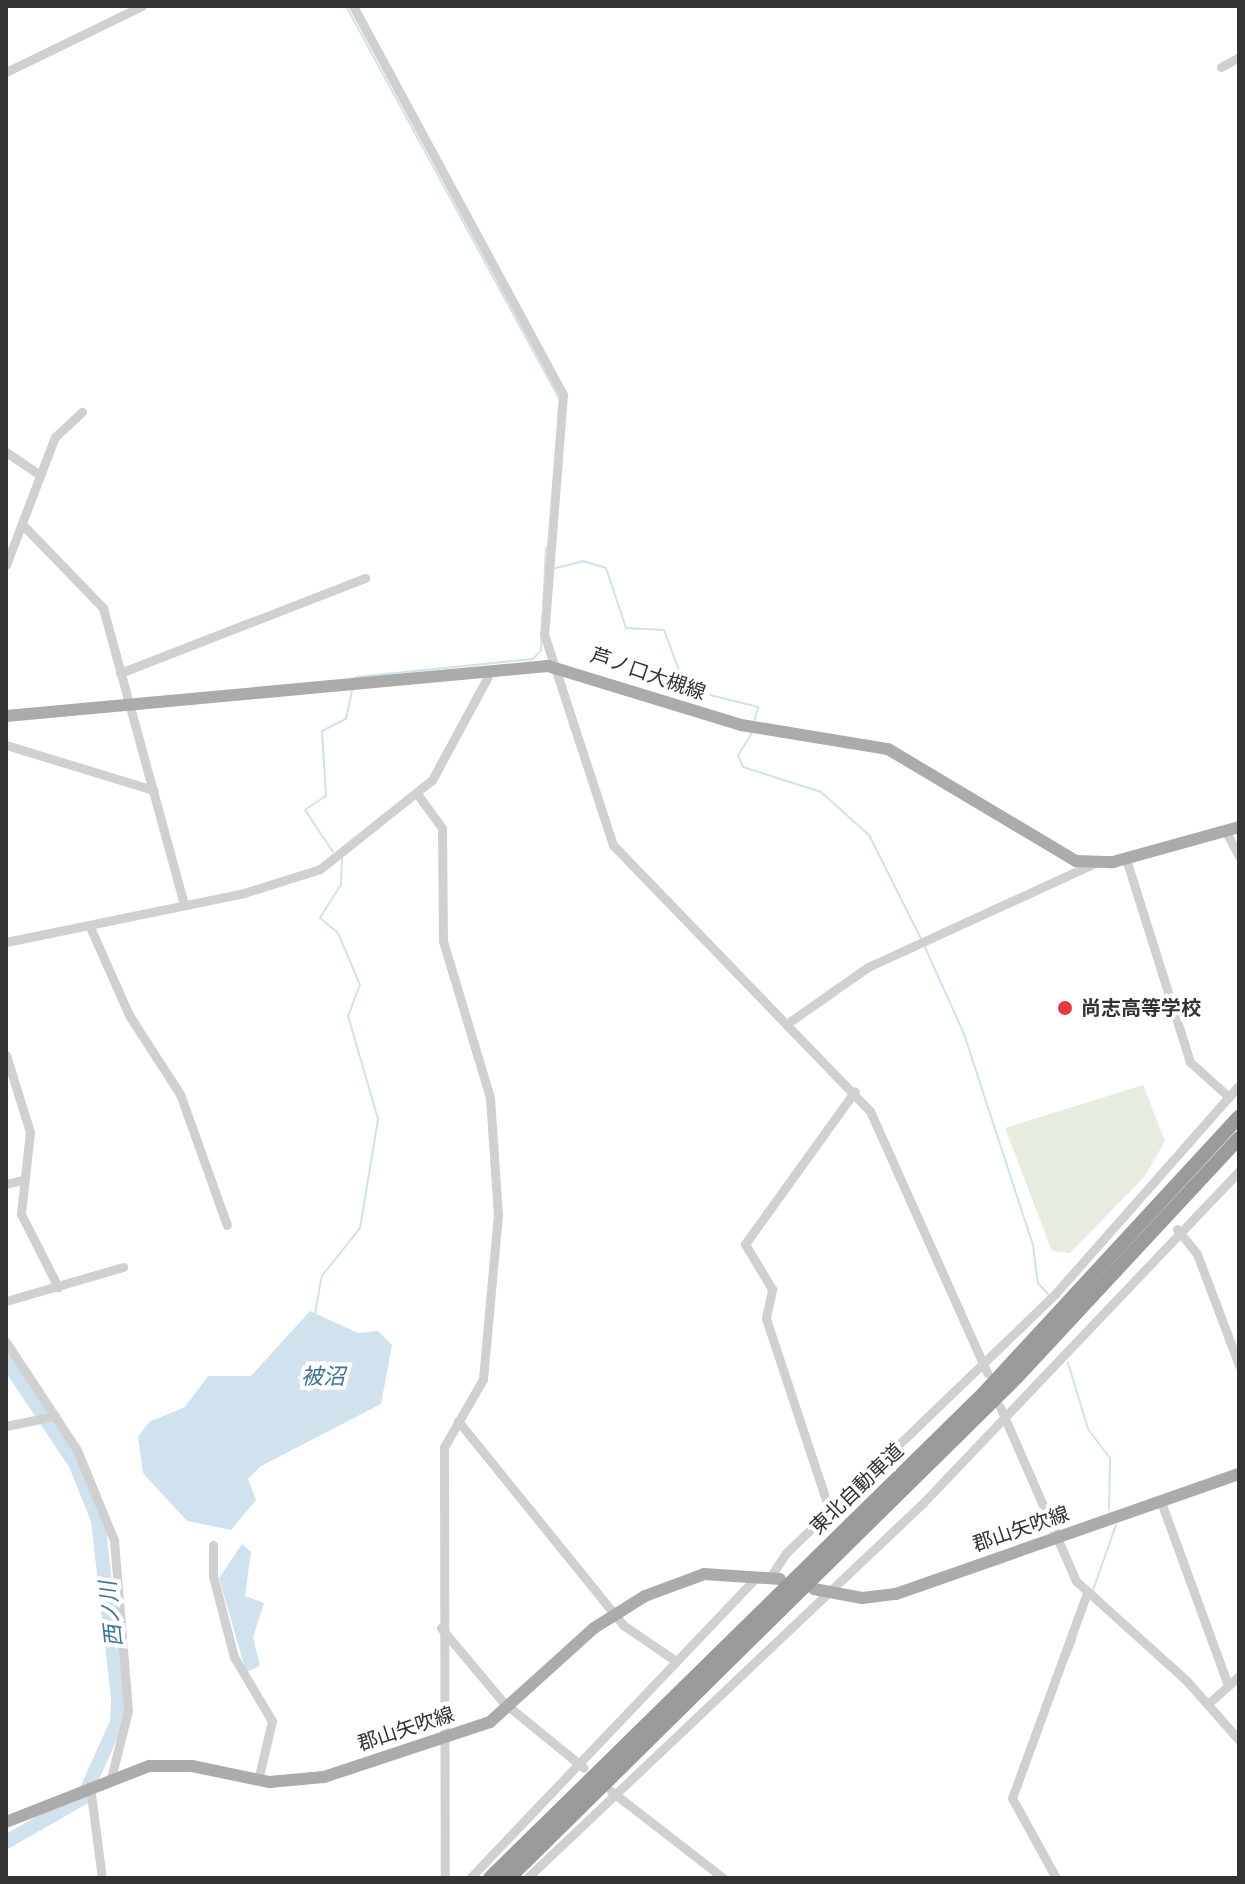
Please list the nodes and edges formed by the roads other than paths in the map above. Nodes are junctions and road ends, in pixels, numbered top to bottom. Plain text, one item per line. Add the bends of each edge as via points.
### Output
1 (142, 6) edge
2 (353, 6) edge
3 (1239, 57) edge
4 (1221, 67) dead end
5 (6, 72) edge
6 (82, 412) dead end
7 (6, 452) edge
8 (40, 475) junction
9 (22, 524) junction
10 (6, 565) edge
11 (365, 578) dead end
12 (548, 666) junction
13 (492, 669) junction
14 (120, 673) junction
15 (126, 703) junction
16 (6, 716) edge
17 (6, 745) edge
18 (153, 790) junction
19 (418, 795) junction
20 (1239, 827) edge
21 (1225, 830) junction
22 (1239, 856) edge
23 (1126, 859) junction
24 (1093, 864) junction
25 (184, 905) junction
26 (90, 927) junction
27 (6, 942) edge
28 (788, 1023) junction
29 (6, 1055) edge
30 (1239, 1085) edge
31 (855, 1091) junction
32 (1229, 1097) junction
33 (1239, 1117) edge
34 (1239, 1138) edge
35 (1239, 1171) edge
36 (22, 1180) junction
37 (6, 1184) edge
38 (1144, 1191) junction
39 (1152, 1200) dead end
40 (227, 1225) dead end
41 (1180, 1233) junction
42 (123, 1267) dead end
43 (58, 1287) junction
44 (6, 1301) edge
45 (6, 1342) edge
46 (1239, 1365) edge
47 (984, 1369) junction
48 (1000, 1407) dead end
49 (55, 1416) junction
50 (1006, 1420) junction
51 (458, 1421) junction
52 (6, 1426) edge
53 (1239, 1474) edge
54 (1161, 1502) junction
55 (830, 1512) junction
56 (1054, 1539) junction
57 (213, 1545) dead end
58 (771, 1576) junction
59 (814, 1589) dead end
60 (831, 1593) junction
61 (1087, 1593) junction
62 (615, 1614) junction
63 (441, 1628) junction
64 (676, 1661) junction
65 (1239, 1676) edge
66 (1228, 1685) junction
67 (1209, 1703) junction
68 (512, 1709) junction
69 (441, 1739) junction
70 (1239, 1740) edge
71 (581, 1766) junction
72 (111, 1778) junction
73 (258, 1780) junction
74 (86, 1788) junction
75 (612, 1791) junction
76 (6, 1822) edge
77 (1051, 1876) edge
78 (102, 1878) edge
79 (445, 1878) edge
80 (470, 1878) edge
81 (490, 1878) edge
82 (509, 1878) edge
83 (527, 1878) edge
84 (723, 1878) edge

1 - 5 street
2 - 12 street via 563,395 543,625
3 - 4 street
6 - 8 street via 55,437
7 - 8 street
8 - 9 street
9 - 10 street
9 - 14 street via 99,599
11 - 14 street
12 - 13 main road, 芦ノ口大槻線
12 - 24 main road, 芦ノ口大槻線 via 741,725 888,749 1052,850
12 - 28 street via 621,857
13 - 15 main road, 芦ノ口大槻線
13 - 19 street via 442,767
14 - 15 street
15 - 16 main road, 芦ノ口大槻線
15 - 18 street
17 - 18 street
18 - 25 street
19 - 25 street via 320,869
19 - 51 street via 442,828 443,941 479,1056 493,1130 498,1214 485,1365
20 - 21 main road, 芦ノ口大槻線
21 - 22 street
21 - 23 main road, 芦ノ口大槻線
23 - 24 main road, 芦ノ口大槻線
23 - 32 street via 1190,1062
24 - 28 street via 868,967
25 - 26 street
26 - 27 street
26 - 40 street via 129,1015 180,1094
28 - 31 street
29 - 36 street via 29,1121
30 - 32 street
31 - 47 street via 884,1133
31 - 55 street via 745,1244 772,1289 766,1318
32 - 38 street
33 - 81 highway, 東北自動車道 via 984,1393
34 - 82 highway, 東北自動車道 via 1037,1357
35 - 41 street
36 - 37 street
36 - 43 street via 24,1221
38 - 39 street
38 - 47 street
41 - 46 street
41 - 50 street
42 - 43 street
43 - 44 street
45 - 49 street
47 - 55 street
48 - 50 street
49 - 52 street
49 - 72 street via 101,1501 117,1557 128,1711
50 - 56 street
50 - 60 street
51 - 62 street
51 - 63 street via 444,1447
53 - 54 main road, 郡山矢吹線
54 - 56 main road, 郡山矢吹線
54 - 66 street
55 - 58 street
56 - 60 main road, 郡山矢吹線 via 896,1594
56 - 61 street
57 - 73 street via 234,1657 272,1721
58 - 62 main road, 郡山矢吹線 via 692,1577
58 - 64 street
59 - 60 main road, 郡山矢吹線
60 - 75 street
61 - 67 street
61 - 77 street via 1012,1798
62 - 64 street via 633,1635
62 - 68 main road, 郡山矢吹線
63 - 68 street
63 - 69 street
64 - 71 street
65 - 66 street
66 - 67 street
67 - 70 street
68 - 69 main road, 郡山矢吹線
68 - 71 street
69 - 73 main road, 郡山矢吹線 via 324,1777
69 - 79 street
71 - 80 street
72 - 73 main road, 郡山矢吹線 via 171,1764
72 - 74 main road, 郡山矢吹線
74 - 76 main road, 郡山矢吹線
74 - 78 street
75 - 83 street
75 - 84 street

